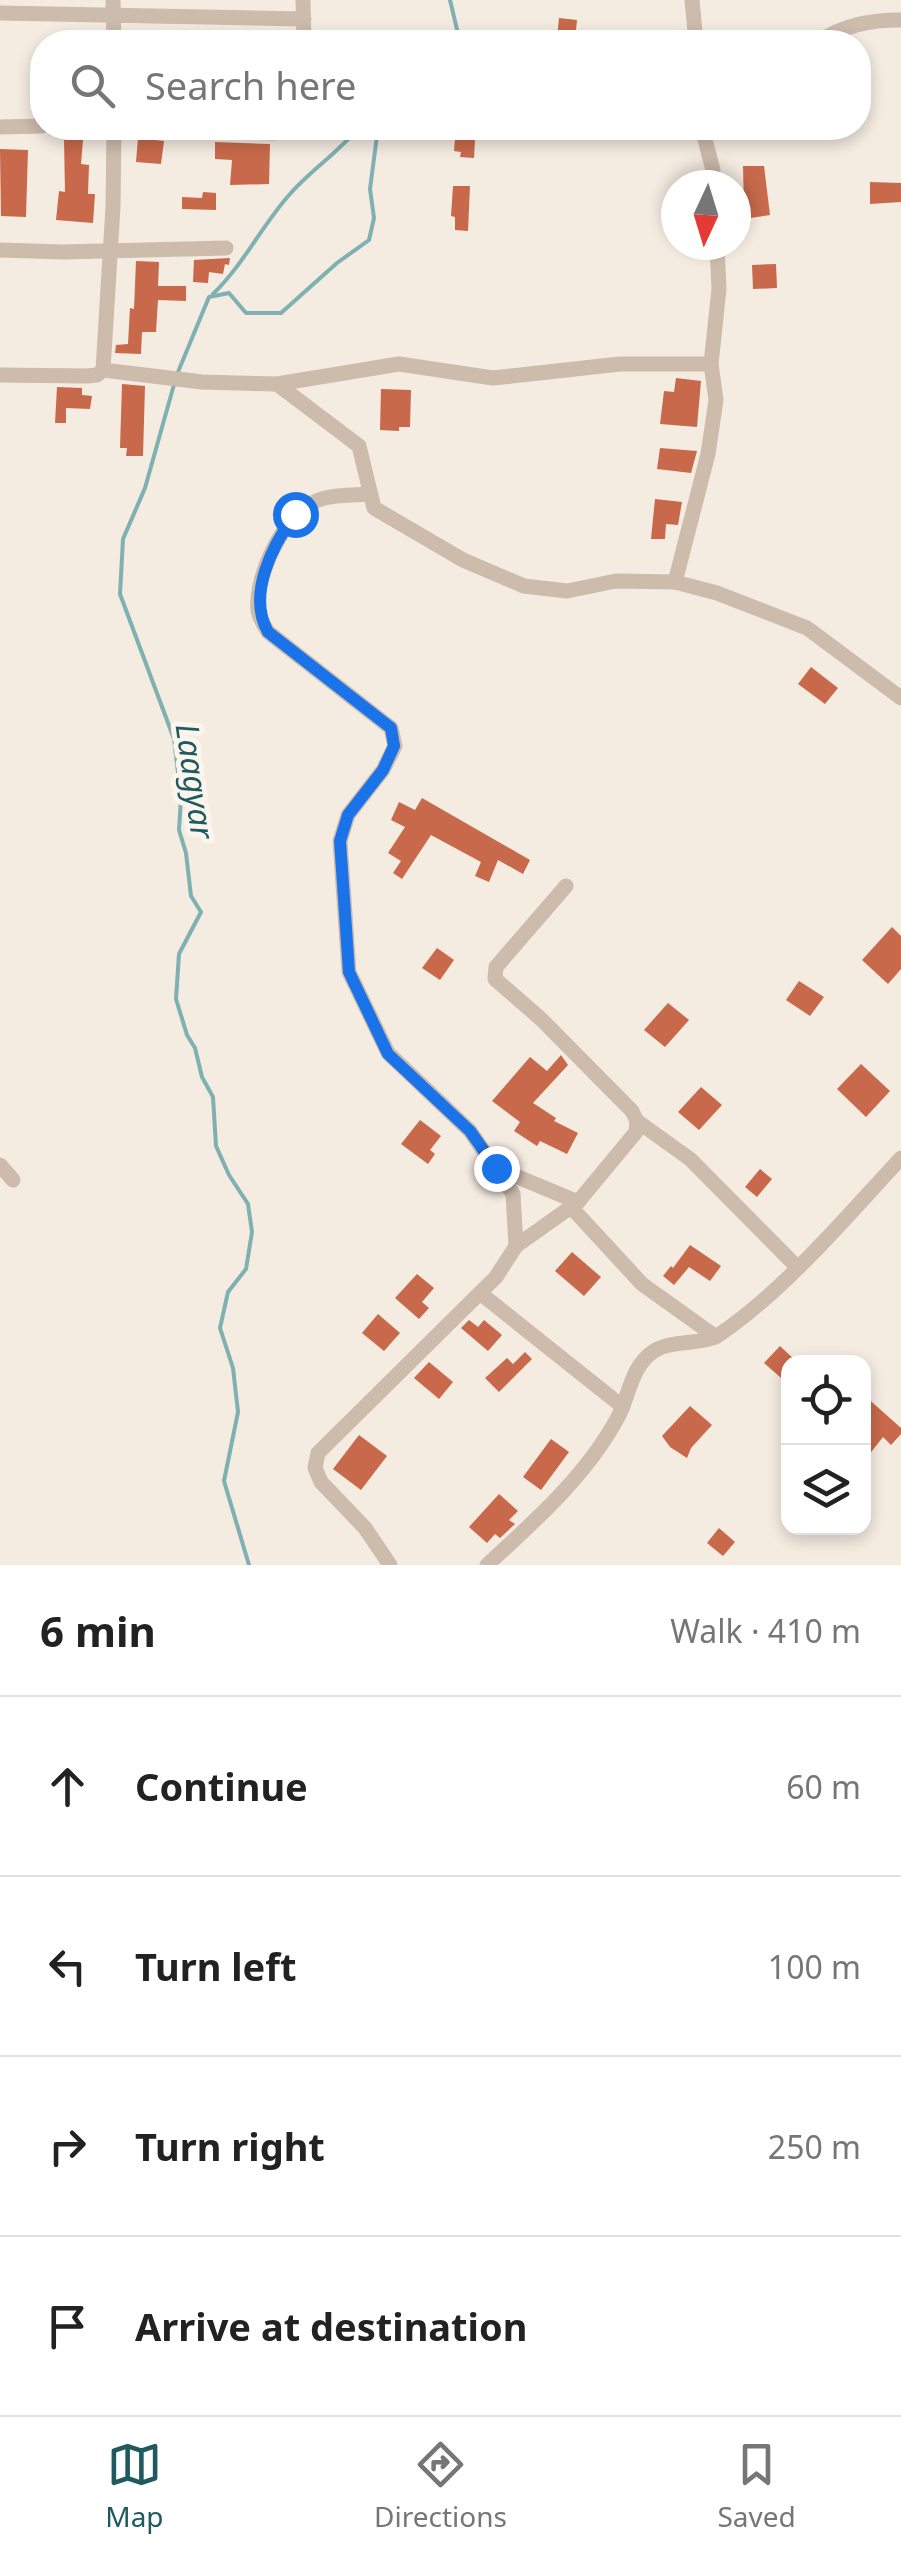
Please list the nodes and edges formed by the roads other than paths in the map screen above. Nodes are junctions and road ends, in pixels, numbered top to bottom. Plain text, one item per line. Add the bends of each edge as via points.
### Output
1 (113, 0) edge
2 (303, 0) edge
3 (692, 0) edge
4 (0, 13) edge
5 (114, 18) junction
6 (304, 20) junction
7 (901, 20) edge
8 (114, 30) edge
9 (304, 30) edge
10 (695, 30) edge
11 (838, 30) edge
12 (30, 127) edge
13 (0, 128) edge
14 (114, 140) edge
15 (705, 140) edge
16 (713, 170) edge
17 (226, 248) dead end
18 (0, 250) edge
19 (110, 250) junction
20 (718, 260) edge
21 (711, 364) junction
22 (103, 370) junction
23 (0, 375) edge
24 (277, 384) junction
25 (369, 494) junction
26 (676, 582) junction
27 (901, 698) edge
28 (566, 886) dead end
29 (636, 1120) junction
30 (901, 1158) edge
31 (0, 1165) edge
32 (496, 1168) junction
33 (13, 1180) dead end
34 (574, 1204) junction
35 (516, 1246) junction
36 (796, 1266) junction
37 (480, 1293) junction
38 (716, 1337) junction
39 (623, 1407) junction
40 (390, 1565) edge
41 (487, 1565) edge

1 - 5 street
2 - 6 street
3 - 10 street
4 - 5 street
5 - 6 street
5 - 8 street
6 - 9 street
7 - 11 street
12 - 13 street
14 - 19 street
15 - 16 street
17 - 19 street
18 - 19 street
19 - 22 street
20 - 21 street
21 - 24 street via 620,364 493,378 398,364
21 - 26 street via 716,400 708,454
22 - 23 street via 88,376
22 - 24 street
24 - 25 street via 359,446
25 - 26 street via 374,508 524,586 567,591 616,581
25 - 32 street via 318,499 295,514 280,534 259,591 258,614 268,632 391,728 394,746 348,815 340,841 349,972 388,1054 470,1131
26 - 27 street via 807,628
28 - 29 street via 496,967 495,979
29 - 34 street via 636,1132
29 - 36 street via 690,1160
30 - 36 street
31 - 33 street
32 - 34 street
32 - 35 street via 513,1194
34 - 35 street
34 - 38 street via 642,1284
35 - 37 street
36 - 38 street
37 - 39 street
37 - 40 street via 318,1453 321,1482
38 - 39 street via 656,1350 635,1371
39 - 41 street via 608,1436 549,1508

